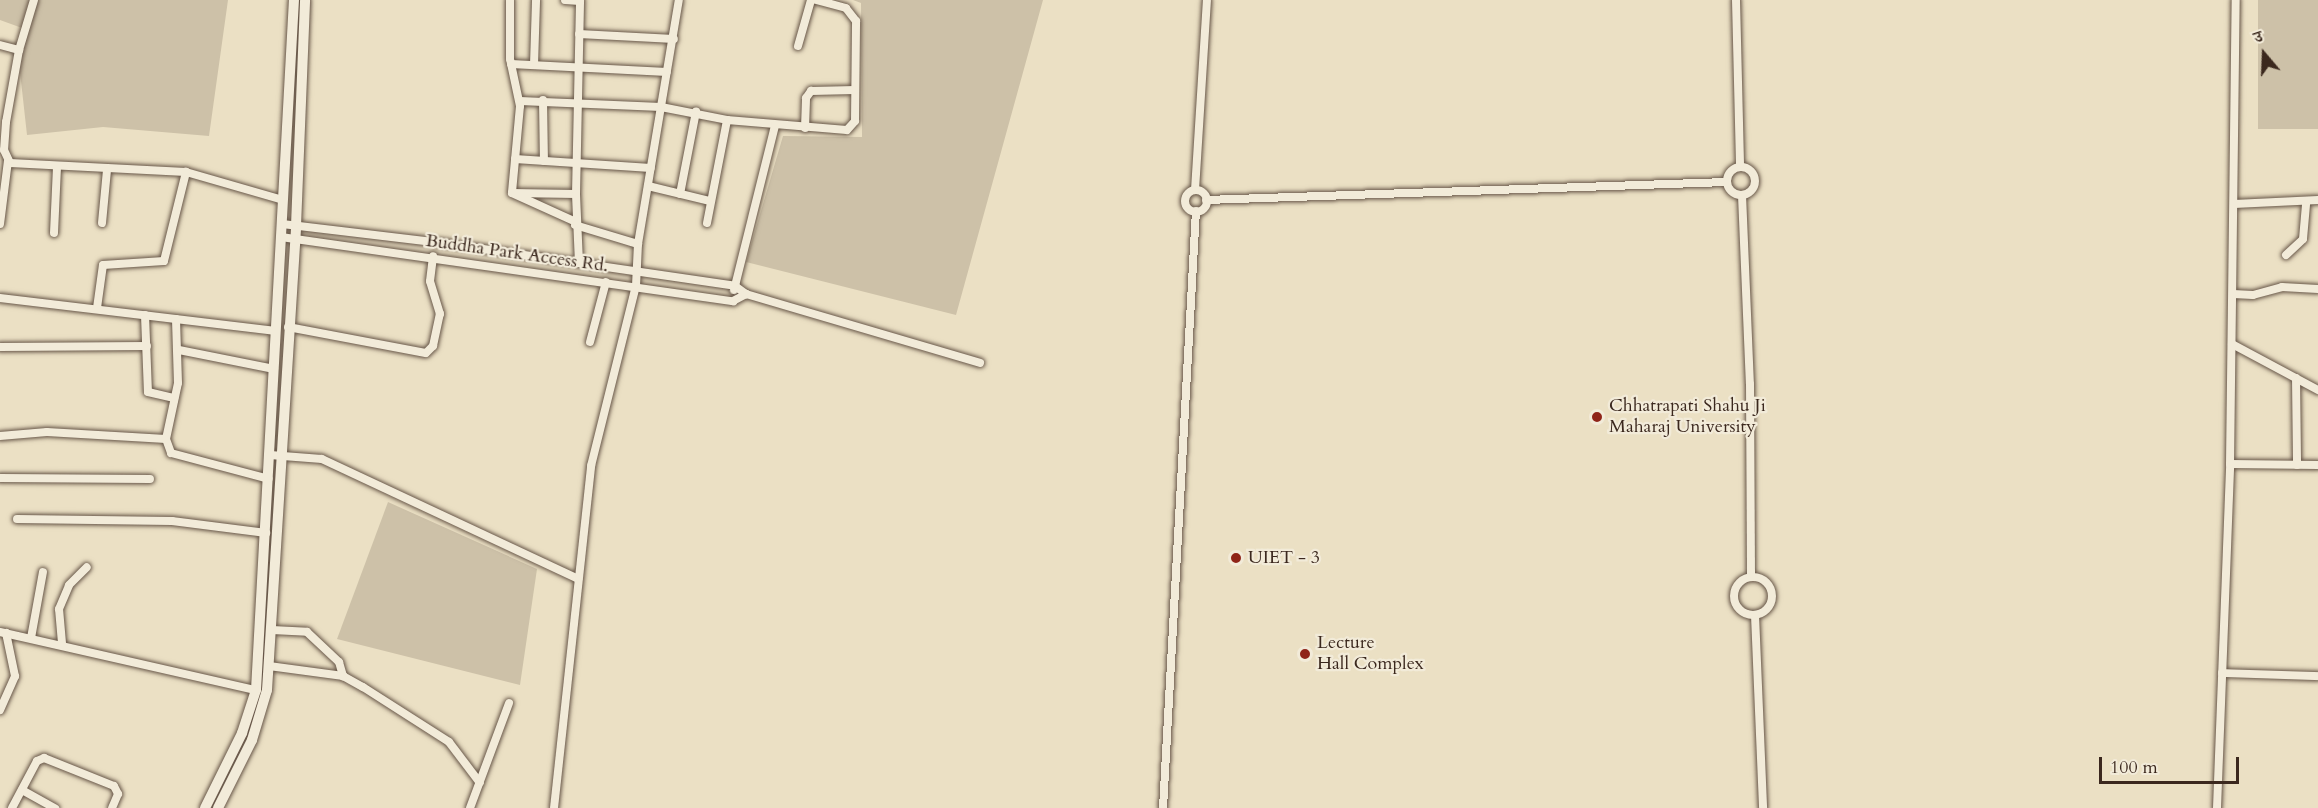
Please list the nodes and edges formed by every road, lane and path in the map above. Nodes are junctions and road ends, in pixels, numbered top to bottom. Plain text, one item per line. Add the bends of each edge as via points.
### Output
1 (34, 0) edge
2 (294, 0) edge
3 (305, 0) edge
4 (510, 0) edge
5 (536, 0) edge
6 (565, 0) edge
7 (580, 0) edge
8 (679, 0) edge
9 (810, 0) edge
10 (816, 0) edge
11 (1207, 0) edge
12 (1736, 0) edge
13 (2236, 0) edge
14 (579, 34) junction
15 (674, 39) junction
16 (0, 45) edge
17 (798, 46) dead end
18 (19, 50) junction
19 (511, 64) junction
20 (534, 65) junction
21 (578, 68) junction
22 (667, 72) junction
23 (855, 90) junction
24 (543, 100) junction
25 (520, 101) junction
26 (579, 101) junction
27 (661, 107) junction
28 (696, 112) junction
29 (727, 120) junction
30 (3, 122) edge
31 (775, 125) junction
32 (805, 128) junction
33 (2, 144) edge
34 (514, 159) junction
35 (8, 161) junction
36 (544, 161) junction
37 (576, 162) junction
38 (57, 167) junction
39 (1740, 167) junction
40 (651, 168) junction
41 (107, 170) junction
42 (186, 172) junction
43 (1727, 182) junction
44 (648, 186) junction
45 (1195, 190) junction
46 (512, 193) junction
47 (576, 194) junction
48 (680, 194) junction
49 (1742, 195) junction
50 (283, 200) junction
51 (1206, 200) junction
52 (2318, 200) edge
53 (711, 201) junction
54 (2306, 201) junction
55 (2234, 204) junction
56 (1196, 212) junction
57 (102, 223) dead end
58 (707, 223) dead end
59 (0, 224) edge
60 (282, 224) junction
61 (576, 224) junction
62 (296, 226) junction
63 (54, 233) dead end
64 (281, 237) junction
65 (295, 238) junction
66 (638, 244) junction
67 (2286, 255) dead end
68 (433, 256) junction
69 (579, 263) junction
70 (637, 273) junction
71 (606, 282) junction
72 (636, 286) junction
73 (735, 286) junction
74 (2318, 289) edge
75 (746, 294) junction
76 (2233, 294) junction
77 (0, 298) edge
78 (733, 301) junction
79 (97, 308) junction
80 (145, 315) junction
81 (176, 319) junction
82 (288, 327) junction
83 (276, 331) junction
84 (590, 342) dead end
85 (2232, 344) junction
86 (147, 346) junction
87 (0, 347) edge
88 (179, 350) junction
89 (980, 363) dead end
90 (274, 369) junction
91 (2296, 378) junction
92 (2318, 390) edge
93 (174, 398) junction
94 (0, 436) edge
95 (166, 439) junction
96 (270, 455) junction
97 (282, 456) junction
98 (2230, 464) junction
99 (2297, 465) junction
100 (2318, 465) edge
101 (0, 478) edge
102 (150, 479) dead end
103 (269, 479) junction
104 (17, 519) dead end
105 (266, 533) junction
106 (87, 567) dead end
107 (44, 572) dead end
108 (1751, 577) junction
109 (578, 579) junction
110 (1755, 615) junction
111 (272, 630) junction
112 (3, 633) edge
113 (31, 638) junction
114 (62, 643) junction
115 (269, 666) junction
116 (2222, 673) junction
117 (343, 676) junction
118 (2318, 676) edge
119 (256, 690) junction
120 (509, 703) dead end
121 (0, 710) edge
122 (480, 783) junction
123 (22, 790) junction
124 (12, 808) edge
125 (55, 808) edge
126 (112, 808) edge
127 (205, 808) edge
128 (218, 808) edge
129 (470, 808) edge
130 (554, 808) edge
131 (1163, 808) edge
132 (1763, 808) edge
133 (2217, 808) edge

1 - 18 street
2 - 50 street
3 - 62 street
4 - 19 street
5 - 20 street
6 - 7 street
7 - 14 street
8 - 15 street
9 - 17 street
10 - 23 street via 846,8 854,16
11 - 45 street
12 - 39 street
13 - 55 street
14 - 15 street
14 - 21 street
15 - 22 street
16 - 18 street
18 - 30 street
19 - 20 street
19 - 25 street
20 - 21 street
21 - 22 street
21 - 26 street
22 - 27 street
23 - 32 street via 811,91 806,98
23 - 32 street via 853,127 841,131
24 - 25 street
24 - 26 street
24 - 36 street
25 - 34 street
26 - 27 street
26 - 37 street
27 - 28 street
27 - 40 street
28 - 29 street
28 - 48 street
29 - 31 street
29 - 53 street
30 - 33 street
31 - 32 street
31 - 73 street
33 - 35 street
34 - 36 street
34 - 46 street
35 - 38 street
35 - 59 street
36 - 37 street
37 - 40 street
37 - 47 street
38 - 41 street
38 - 63 street
39 - 43 street via 1730,172
39 - 49 street via 1750,170 1755,180 1752,190
40 - 44 street
41 - 42 street
41 - 57 street
42 - 50 street
42 - 79 street via 164,261 103,265
43 - 49 street via 1732,192
43 - 51 street
44 - 48 street
44 - 66 street
45 - 51 street via 1203,193
45 - 56 street via 1185,202 1188,209
46 - 47 street
46 - 61 street
47 - 61 street
48 - 53 street
49 - 108 street via 1750,384
50 - 60 street
51 - 56 street via 1204,208
52 - 54 street
53 - 58 street
54 - 55 street
54 - 67 street via 2303,239
55 - 76 street
56 - 131 street
60 - 62 street, Buddha Park Access Rd.
60 - 64 street
61 - 66 street
61 - 69 street
62 - 65 street
62 - 69 street, Buddha Park Access Rd.
64 - 65 street, Buddha Park Access Rd.
64 - 83 street
65 - 68 street, Buddha Park Access Rd.
65 - 82 street
66 - 70 street
68 - 71 street, Buddha Park Access Rd.
68 - 82 street via 430,281 440,314 433,346 426,353
69 - 70 street, Buddha Park Access Rd.
70 - 72 street
70 - 73 street, Buddha Park Access Rd.
71 - 72 street, Buddha Park Access Rd.
71 - 84 street
72 - 78 street, Buddha Park Access Rd.
72 - 109 street via 595,446
73 - 75 street, Buddha Park Access Rd.
73 - 78 street
74 - 76 street via 2282,287 2253,295
75 - 78 street
75 - 89 street, Buddha Park Access Rd.
76 - 85 street
77 - 79 street
79 - 80 street
80 - 81 street
80 - 86 street
81 - 83 street
81 - 88 street
82 - 97 street
83 - 90 street
85 - 91 street
85 - 98 street
86 - 87 street
86 - 93 street via 149,394
88 - 90 street
88 - 93 street
90 - 96 street
91 - 92 street
91 - 99 street
93 - 95 street
94 - 95 street via 48,432
95 - 103 street via 171,453
96 - 97 street
96 - 103 street
97 - 109 street via 322,459
97 - 111 street
98 - 99 street
98 - 116 street
99 - 100 street
101 - 102 street
103 - 105 street
104 - 105 street via 172,521
105 - 119 street
106 - 114 street via 69,585 59,609
107 - 113 street
108 - 110 street via 1739,584 1734,598 1741,610
108 - 110 street via 1766,581 1772,594 1768,608
109 - 130 street
110 - 132 street
111 - 115 street
111 - 117 street via 307,632 339,662
112 - 113 street
112 - 121 street via 15,676
113 - 114 street
114 - 119 street
115 - 117 street
115 - 128 street via 267,690 252,740
116 - 118 street
116 - 133 street
117 - 122 street via 441,735
119 - 127 street via 242,733
120 - 122 street
122 - 129 street
123 - 124 street
123 - 125 street
123 - 126 street via 37,761 48,758 114,786 118,794

